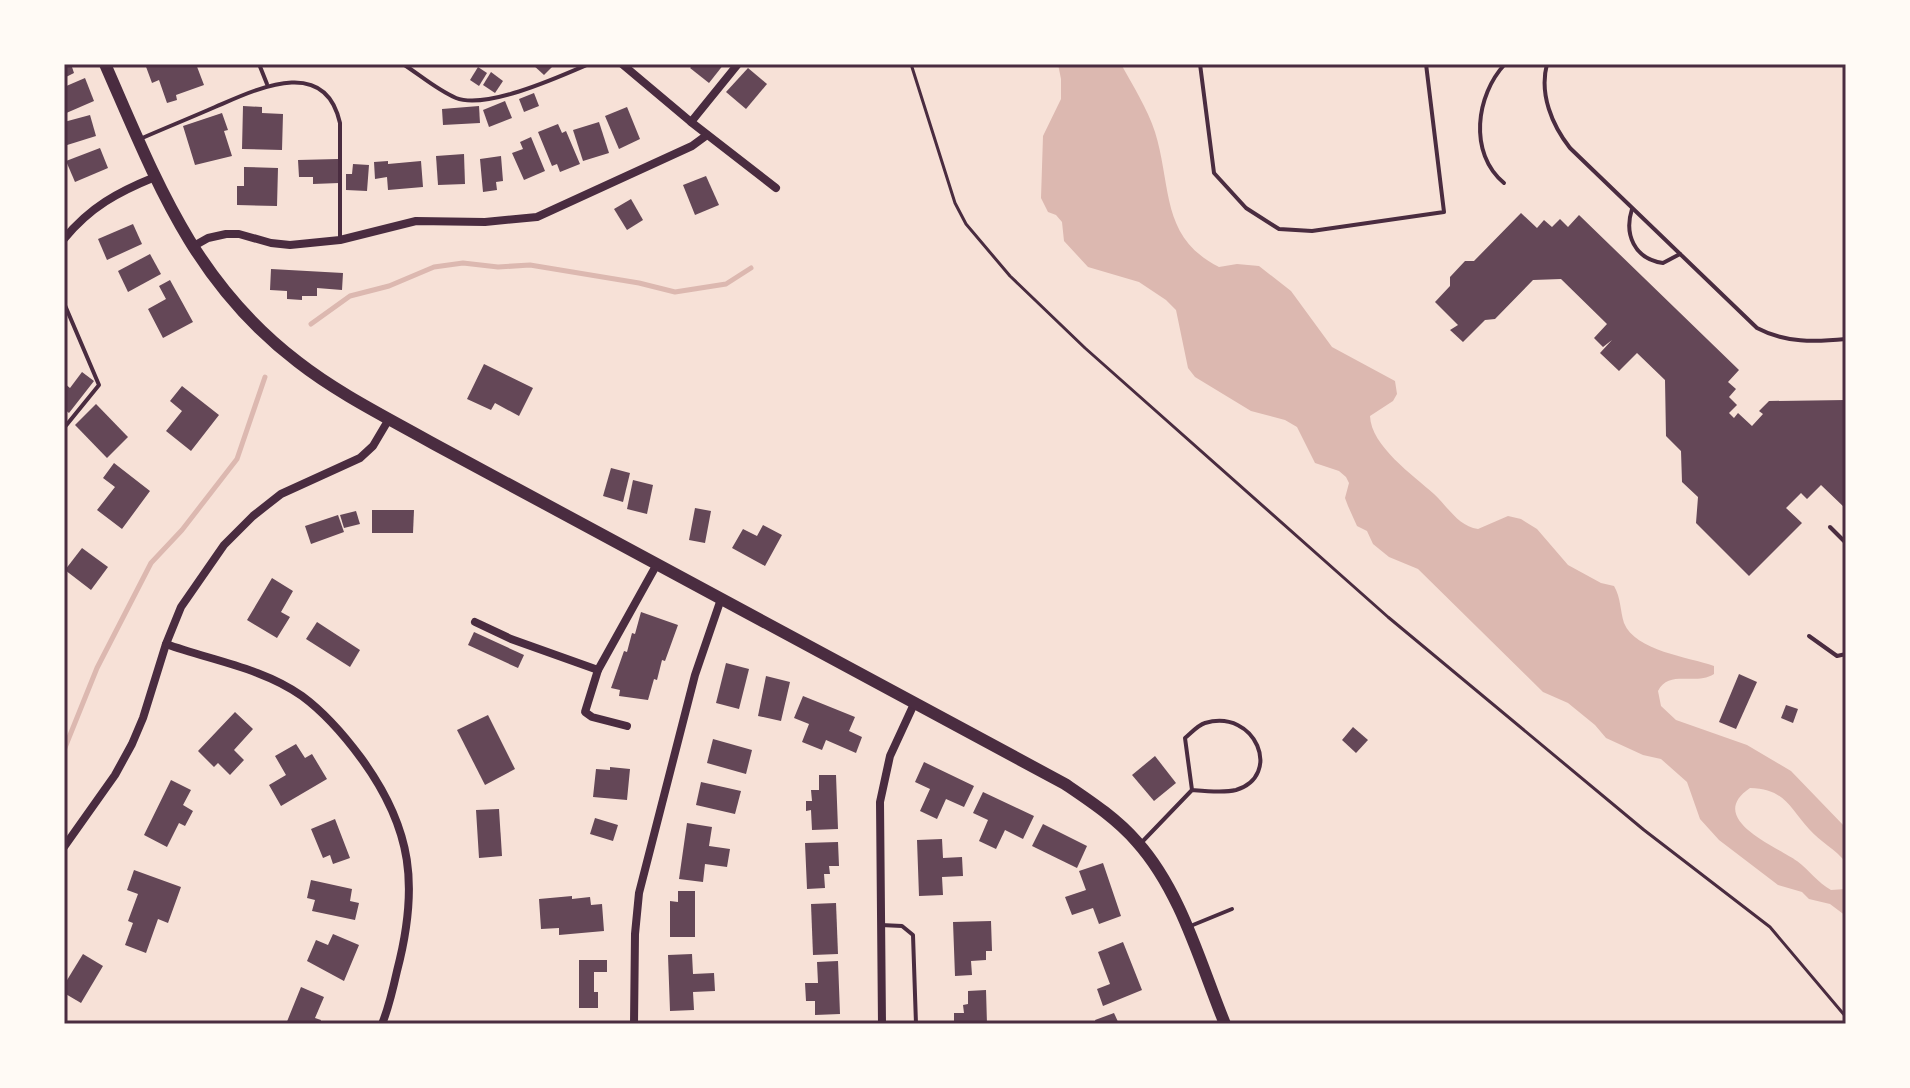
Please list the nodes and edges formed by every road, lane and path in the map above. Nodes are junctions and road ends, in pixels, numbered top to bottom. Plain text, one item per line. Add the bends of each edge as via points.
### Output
1 (105, 64) edge
2 (259, 64) edge
3 (403, 64) edge
4 (589, 64) edge
5 (622, 64) edge
6 (738, 64) edge
7 (911, 64) edge
8 (1200, 64) edge
9 (1426, 64) edge
10 (1505, 64) edge
11 (1547, 64) edge
12 (267, 85) junction
13 (691, 122) junction
14 (707, 135) junction
15 (138, 139) junction
16 (155, 177) junction
17 (1504, 183) dead end
18 (776, 188) dead end
19 (1632, 208) junction
20 (64, 239) edge
21 (340, 240) junction
22 (192, 247) junction
23 (1680, 254) junction
24 (64, 303) edge
25 (1846, 339) edge
26 (389, 419) junction
27 (64, 428) edge
28 (1830, 527) dead end
29 (1846, 543) edge
30 (657, 564) junction
31 (721, 599) junction
32 (475, 622) dead end
33 (1809, 636) dead end
34 (166, 644) junction
35 (1846, 654) edge
36 (598, 670) junction
37 (914, 704) junction
38 (627, 726) dead end
39 (1192, 790) junction
40 (1139, 844) junction
41 (64, 847) edge
42 (1232, 909) dead end
43 (881, 925) junction
44 (1186, 927) junction
45 (1846, 1017) edge
46 (382, 1024) edge
47 (634, 1024) edge
48 (882, 1024) edge
49 (916, 1024) edge
50 (1225, 1024) edge

1 - 15 main road
2 - 12 lane
3 - 4 lane via 450,95 471,101 496,99
5 - 13 street
6 - 13 street
7 - 45 path via 955,203 1010,276 1388,617 1644,830 1770,927
8 - 9 lane via 1214,173 1246,208 1279,229 1312,231 1444,212
10 - 17 lane via 1487,90 1480,125 1484,157
11 - 19 lane via 1545,91 1561,136
12 - 15 lane
12 - 21 lane via 299,82 320,90 336,106
13 - 14 street
14 - 18 street
14 - 21 street via 537,217 416,221
15 - 16 main road
16 - 20 street via 102,202
16 - 22 main road
19 - 23 lane
19 - 23 lane via 1628,233 1644,256 1663,263
21 - 22 street via 290,245 226,234
22 - 26 main road via 242,312 273,342
23 - 25 lane via 1771,336
24 - 27 lane via 99,385
26 - 30 main road
26 - 34 street via 360,458 281,494 224,545 181,607
28 - 29 lane
30 - 31 main road
30 - 36 street
31 - 37 main road
31 - 47 street via 695,675 639,893
32 - 36 street
33 - 35 lane via 1837,656
34 - 41 street via 132,744
34 - 46 street via 258,674 301,695 349,742 390,804 402,833 410,890 401,956
36 - 38 street via 585,712
37 - 40 main road via 1065,784
37 - 43 street via 890,756 880,802
39 - 39 lane via 1185,738 1203,724 1229,721 1250,730 1261,758 1254,778 1236,790
39 - 40 lane
40 - 44 main road
42 - 44 lane
43 - 48 street
43 - 49 lane via 902,926 913,935
44 - 50 main road

